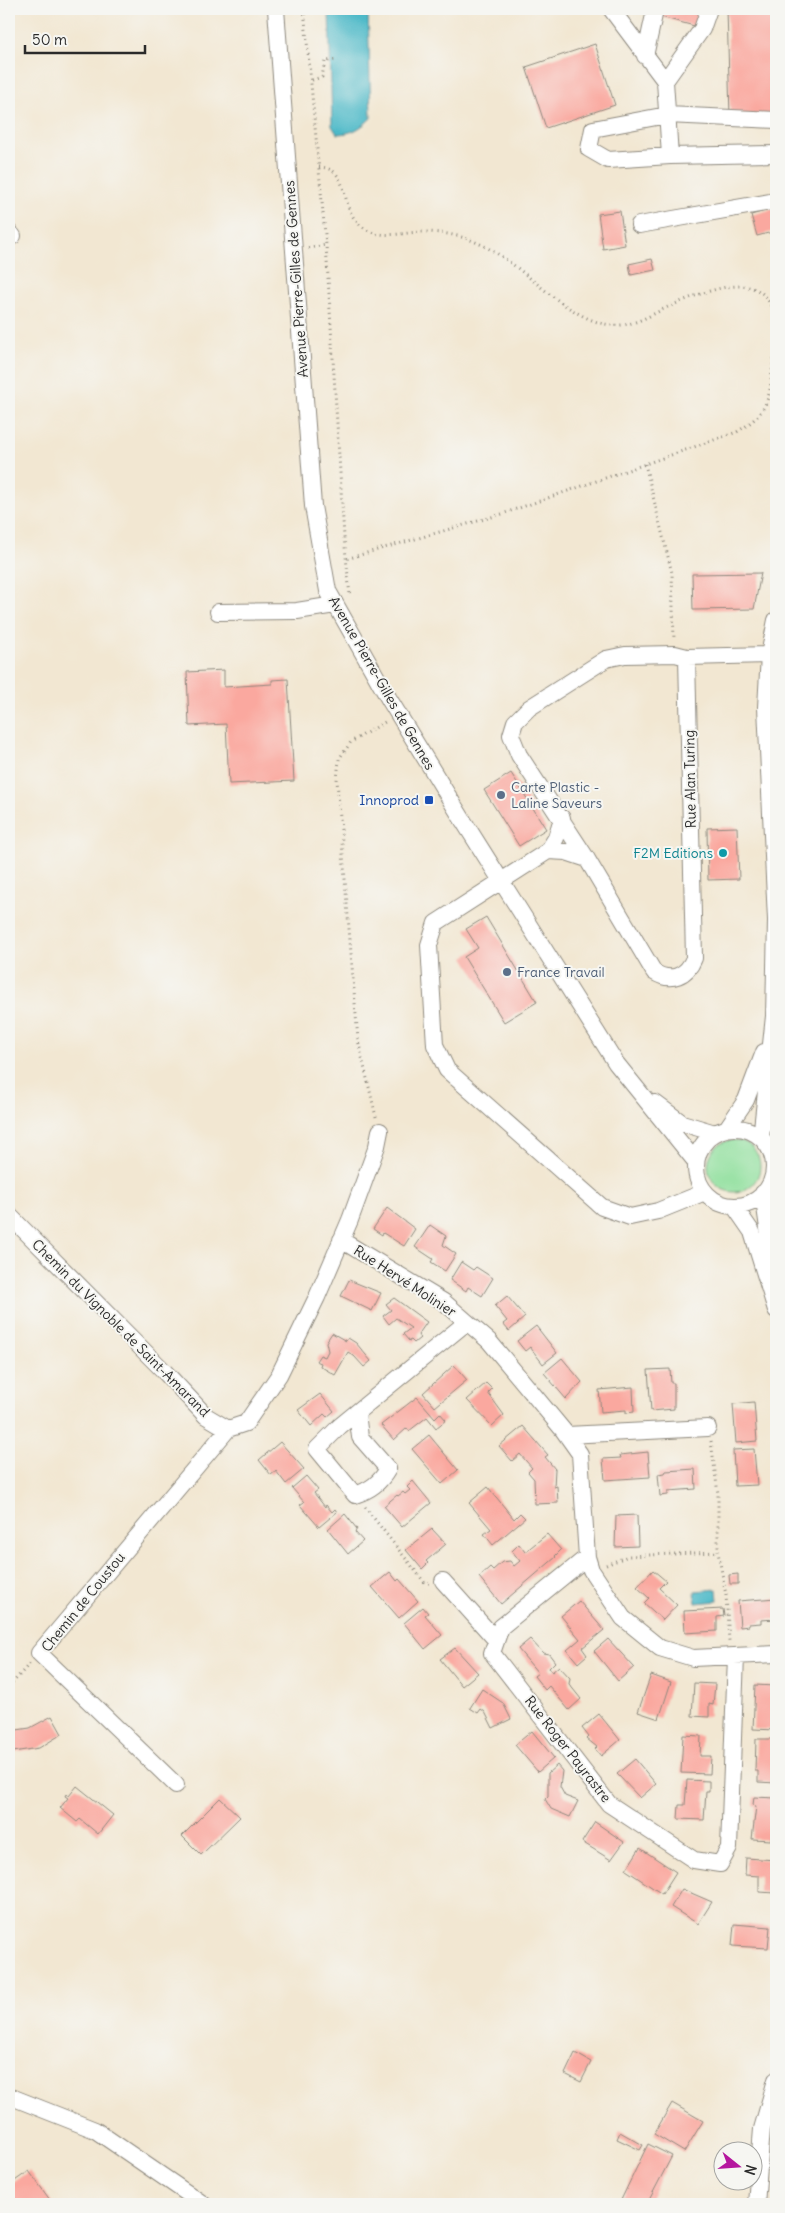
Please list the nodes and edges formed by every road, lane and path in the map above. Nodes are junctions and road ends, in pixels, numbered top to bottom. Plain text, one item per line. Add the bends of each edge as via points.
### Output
1 (276, 9) edge
2 (304, 9) edge
3 (611, 9) edge
4 (709, 9) edge
5 (654, 14) dead end
6 (645, 56) junction
7 (338, 60) dead end
8 (312, 80) junction
9 (665, 81) junction
10 (667, 115) junction
11 (776, 120) edge
12 (776, 154) edge
13 (670, 156) junction
14 (319, 167) junction
15 (776, 201) edge
16 (639, 226) dead end
17 (326, 246) junction
18 (305, 248) dead end
19 (776, 336) edge
20 (645, 464) junction
21 (335, 605) junction
22 (218, 612) dead end
23 (776, 620) edge
24 (769, 655) junction
25 (681, 656) junction
26 (772, 677) edge
27 (400, 716) junction
28 (772, 743) edge
29 (562, 818) junction
30 (548, 851) junction
31 (587, 859) junction
32 (775, 871) edge
33 (501, 881) junction
34 (776, 920) edge
35 (774, 1016) junction
36 (637, 1090) junction
37 (380, 1131) joint
38 (721, 1131) junction
39 (768, 1144) edge
40 (696, 1162) junction
41 (774, 1174) edge
42 (705, 1192) junction
43 (763, 1193) junction
44 (734, 1206) junction
45 (9, 1215) edge
46 (341, 1240) junction
47 (776, 1283) edge
48 (776, 1310) edge
49 (467, 1322) junction
50 (357, 1413) junction
51 (708, 1428) joint
52 (228, 1429) junction
53 (566, 1435) junction
54 (355, 1495) junction
55 (718, 1552) junction
56 (589, 1564) junction
57 (443, 1581) joint
58 (496, 1640) junction
59 (39, 1653) junction
60 (776, 1654) edge
61 (733, 1656) junction
62 (9, 1687) edge
63 (176, 1785) dead end
64 (776, 2080) edge
65 (9, 2096) edge
66 (203, 2204) edge
67 (756, 2204) edge

1 - 21 street, Avenue Pierre-Gilles de Gennes via 313,506 328,590
2 - 8 path
3 - 6 street
4 - 9 street via 702,29
5 - 6 street
6 - 9 street
7 - 8 path via 325,61 322,77
8 - 14 path
9 - 10 street
10 - 11 street
10 - 13 street
10 - 13 street via 593,129 589,149 608,160
12 - 13 street
14 - 17 path
14 - 19 path via 336,172 348,208 363,228 389,235 439,233 471,240 500,257 566,306 599,323 633,323 734,284 764,293 773,312
15 - 16 street
17 - 18 path
17 - 20 path via 346,559 502,514
19 - 20 path via 769,393 760,415 737,432
20 - 25 path via 672,573
21 - 22 street via 297,611
21 - 27 street, Avenue Pierre-Gilles de Gennes
23 - 24 street
24 - 25 street, Rue Alan Turing
24 - 26 street
25 - 29 street, Rue Alan Turing via 625,655 606,659 529,708 515,722 511,736 519,755
25 - 31 street, Rue Alan Turing via 694,958 685,973 669,978 654,972
26 - 28 street
27 - 33 street, Avenue Pierre-Gilles de Gennes
27 - 37 path via 351,742 339,759 337,780 358,1040
28 - 32 street
29 - 30 street
29 - 31 street, Rue Alan Turing
30 - 31 street via 566,852
30 - 33 street
32 - 34 street
33 - 36 street, Avenue Pierre-Gilles de Gennes via 616,1063
33 - 42 street via 436,922 429,945 435,1045 447,1070 602,1207 630,1217 658,1211
34 - 35 street
35 - 38 street via 759,1069 746,1100
35 - 39 street
36 - 38 street, Avenue Pierre-Gilles de Gennes via 682,1123
36 - 40 street, Avenue Pierre-Gilles de Gennes
37 - 46 street
38 - 39 street via 739,1128 751,1131
38 - 40 street via 706,1140
39 - 41 street
40 - 42 street via 698,1178
41 - 43 street
42 - 44 street via 713,1200
43 - 44 street via 745,1204
43 - 47 street
44 - 48 street via 752,1232
45 - 52 street, Chemin du Vignoble de Saint-Amarand via 206,1416
46 - 49 street, Rue Hervé Molinier via 444,1302
46 - 52 street via 279,1375 246,1423
49 - 50 street, Rue Hervé Molinier
49 - 53 street, Rue Hervé Molinier via 488,1341
50 - 54 street via 360,1437 388,1468 369,1491
50 - 54 street, Rue Hervé Molinier via 317,1449
51 - 53 street
51 - 55 path via 714,1448 718,1494
52 - 59 street, Chemin de Coustou
53 - 56 street, Rue Hervé Molinier via 580,1454
54 - 57 path via 425,1583
55 - 56 path via 628,1556
55 - 61 path
56 - 58 street via 501,1627
56 - 61 street, Rue Hervé Molinier via 623,1618 660,1648 692,1658
57 - 58 street
58 - 61 street, Rue Roger Payrastre via 492,1653 609,1804 694,1860 720,1864 728,1848
59 - 62 path
59 - 63 street, Chemin de Coustou
60 - 61 street, Rue Hervé Molinier
64 - 67 street via 762,2129
65 - 66 street via 95,2130

